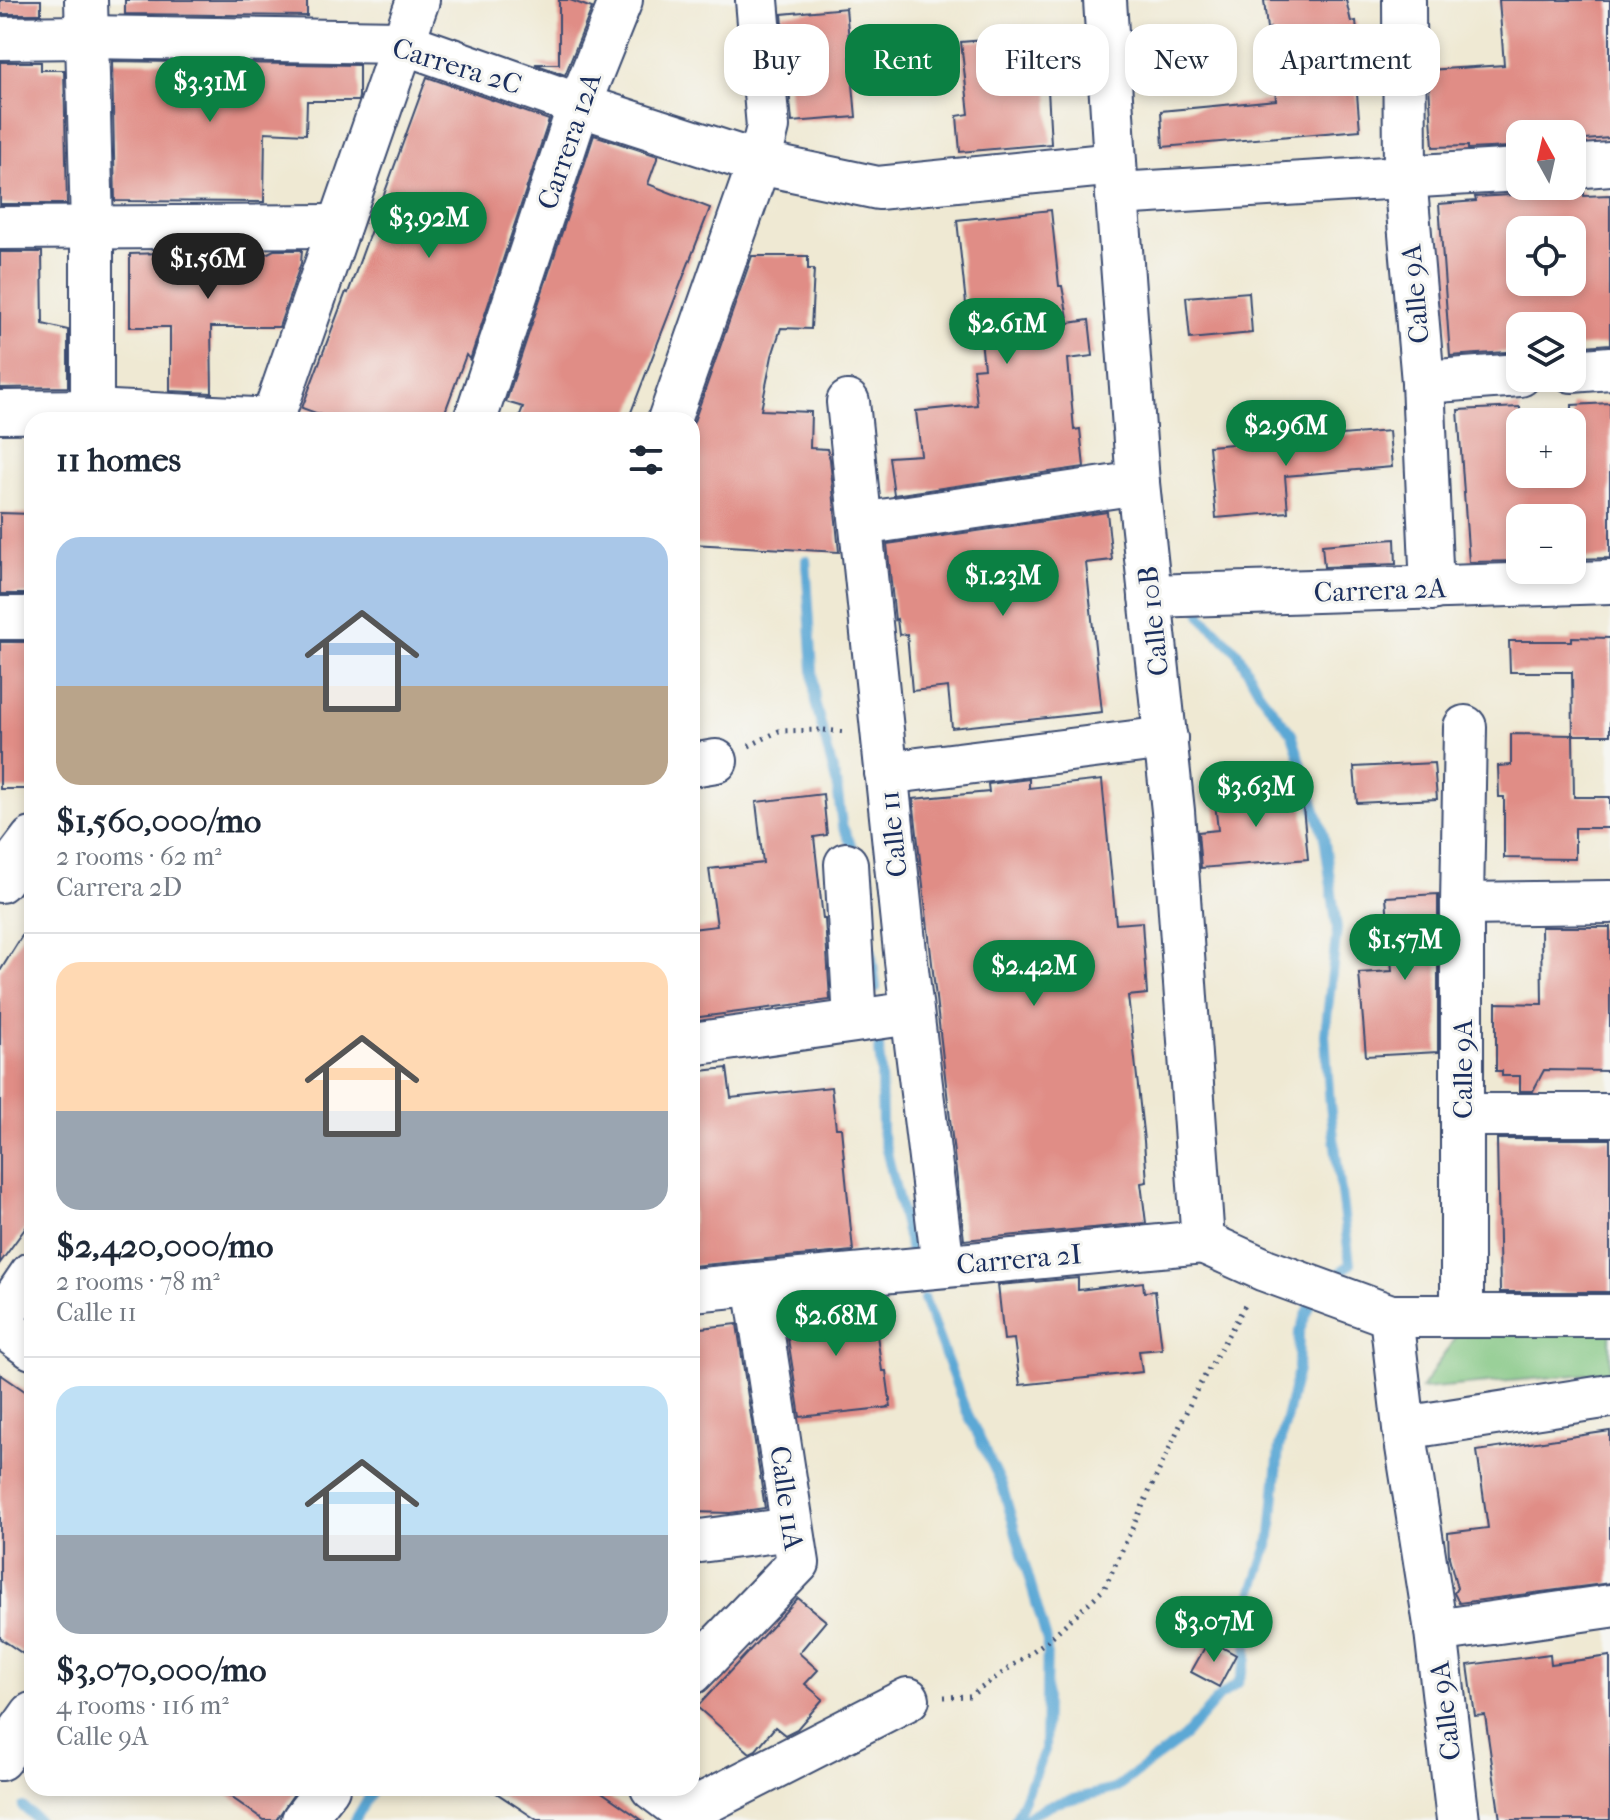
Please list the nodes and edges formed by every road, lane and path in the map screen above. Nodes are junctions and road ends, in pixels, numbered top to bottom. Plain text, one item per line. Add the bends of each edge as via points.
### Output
1 (418, 0) edge
2 (621, 0) edge
3 (757, 0) edge
4 (1105, 0) edge
5 (1404, 0) edge
6 (86, 18) edge
7 (0, 38) edge
8 (401, 42) junction
9 (579, 105) junction
10 (759, 163) junction
11 (1610, 164) edge
12 (1586, 166) edge
13 (1506, 171) edge
14 (1405, 177) junction
15 (1116, 179) junction
16 (339, 226) junction
17 (92, 227) junction
18 (0, 228) edge
19 (1610, 368) edge
20 (1586, 370) edge
21 (1506, 376) edge
22 (1423, 382) junction
23 (848, 402) dead end
24 (0, 412) edge
25 (92, 412) edge
26 (276, 412) edge
27 (478, 412) edge
28 (672, 412) edge
29 (24, 413) edge
30 (1138, 483) junction
31 (861, 524) junction
32 (1610, 582) edge
33 (1432, 589) junction
34 (1150, 596) junction
35 (0, 618) edge
36 (24, 618) edge
37 (1465, 727) dead end
38 (820, 730) dead end
39 (1166, 738) junction
40 (704, 763) edge
41 (886, 773) junction
42 (0, 836) edge
43 (24, 838) edge
44 (24, 849) edge
45 (846, 864) dead end
46 (0, 881) edge
47 (1610, 902) edge
48 (1462, 904) junction
49 (912, 1013) junction
50 (855, 1020) junction
51 (700, 1043) edge
52 (1462, 1115) junction
53 (1610, 1115) edge
54 (1203, 1242) junction
55 (943, 1266) junction
56 (1265, 1270) junction
57 (755, 1284) junction
58 (24, 1286) edge
59 (700, 1289) edge
60 (1391, 1316) junction
61 (1462, 1316) junction
62 (1610, 1316) edge
63 (0, 1323) edge
64 (24, 1342) edge
65 (1610, 1396) edge
66 (1404, 1428) junction
67 (792, 1529) junction
68 (700, 1541) edge
69 (1610, 1606) edge
70 (1436, 1631) junction
71 (700, 1665) edge
72 (908, 1699) joint
73 (24, 1725) edge
74 (0, 1759) edge
75 (322, 1796) edge
76 (661, 1796) edge
77 (684, 1816) edge
78 (303, 1820) edge
79 (1458, 1820) edge

1 - 8 street
2 - 9 street, Carrera 12A
3 - 10 street via 768,127
4 - 15 street, Calle 10B
5 - 14 street, Calle 9A
6 - 7 street, Carrera 2C
6 - 8 street, Carrera 2C
6 - 17 street
8 - 9 street, Carrera 2C
8 - 16 street
9 - 10 street, Carrera 2C
9 - 27 street, Carrera 12A
10 - 15 street, Carrera 2C via 878,188
10 - 28 street
11 - 12 street
13 - 14 street, Carrera 2C
14 - 15 street, Carrera 2C
14 - 22 street, Calle 9A
15 - 30 street, Calle 10B
16 - 17 street
16 - 26 street
17 - 18 street
17 - 25 street
19 - 20 street
21 - 22 street
22 - 33 street, Calle 9A
23 - 31 street, Calle 11
24 - 29 street
30 - 31 street
30 - 34 street, Calle 10B
31 - 41 street, Calle 11
32 - 33 street, Carrera 2A
33 - 34 street, Carrera 2A
34 - 39 street, Calle 10B
35 - 36 street
37 - 48 street, Calle 9A
38 - 40 path via 779,731
39 - 41 street
39 - 54 street, Calle 10B
41 - 49 street, Calle 11
42 - 43 street
44 - 46 street
45 - 50 street
47 - 48 street
48 - 52 street, Calle 9A
49 - 50 street
49 - 55 street, Calle 11
50 - 51 street
52 - 53 street
52 - 61 street, Calle 9A
54 - 55 street, Carrera 2I
54 - 56 street
55 - 57 street, Carrera 2I
56 - 60 street
56 - 72 path via 1195,1393 1104,1589 1047,1641 970,1696
57 - 59 street, Carrera 2I
57 - 67 street, Calle 11A
58 - 63 street
60 - 61 street
60 - 66 street, Calle 9A
61 - 62 street
63 - 64 street
65 - 66 street
66 - 70 street, Calle 9A
67 - 68 street
67 - 71 street, Calle 11A via 798,1563
69 - 70 street
70 - 79 street, Calle 9A
72 - 77 street
73 - 74 street
75 - 78 street
76 - 77 street

